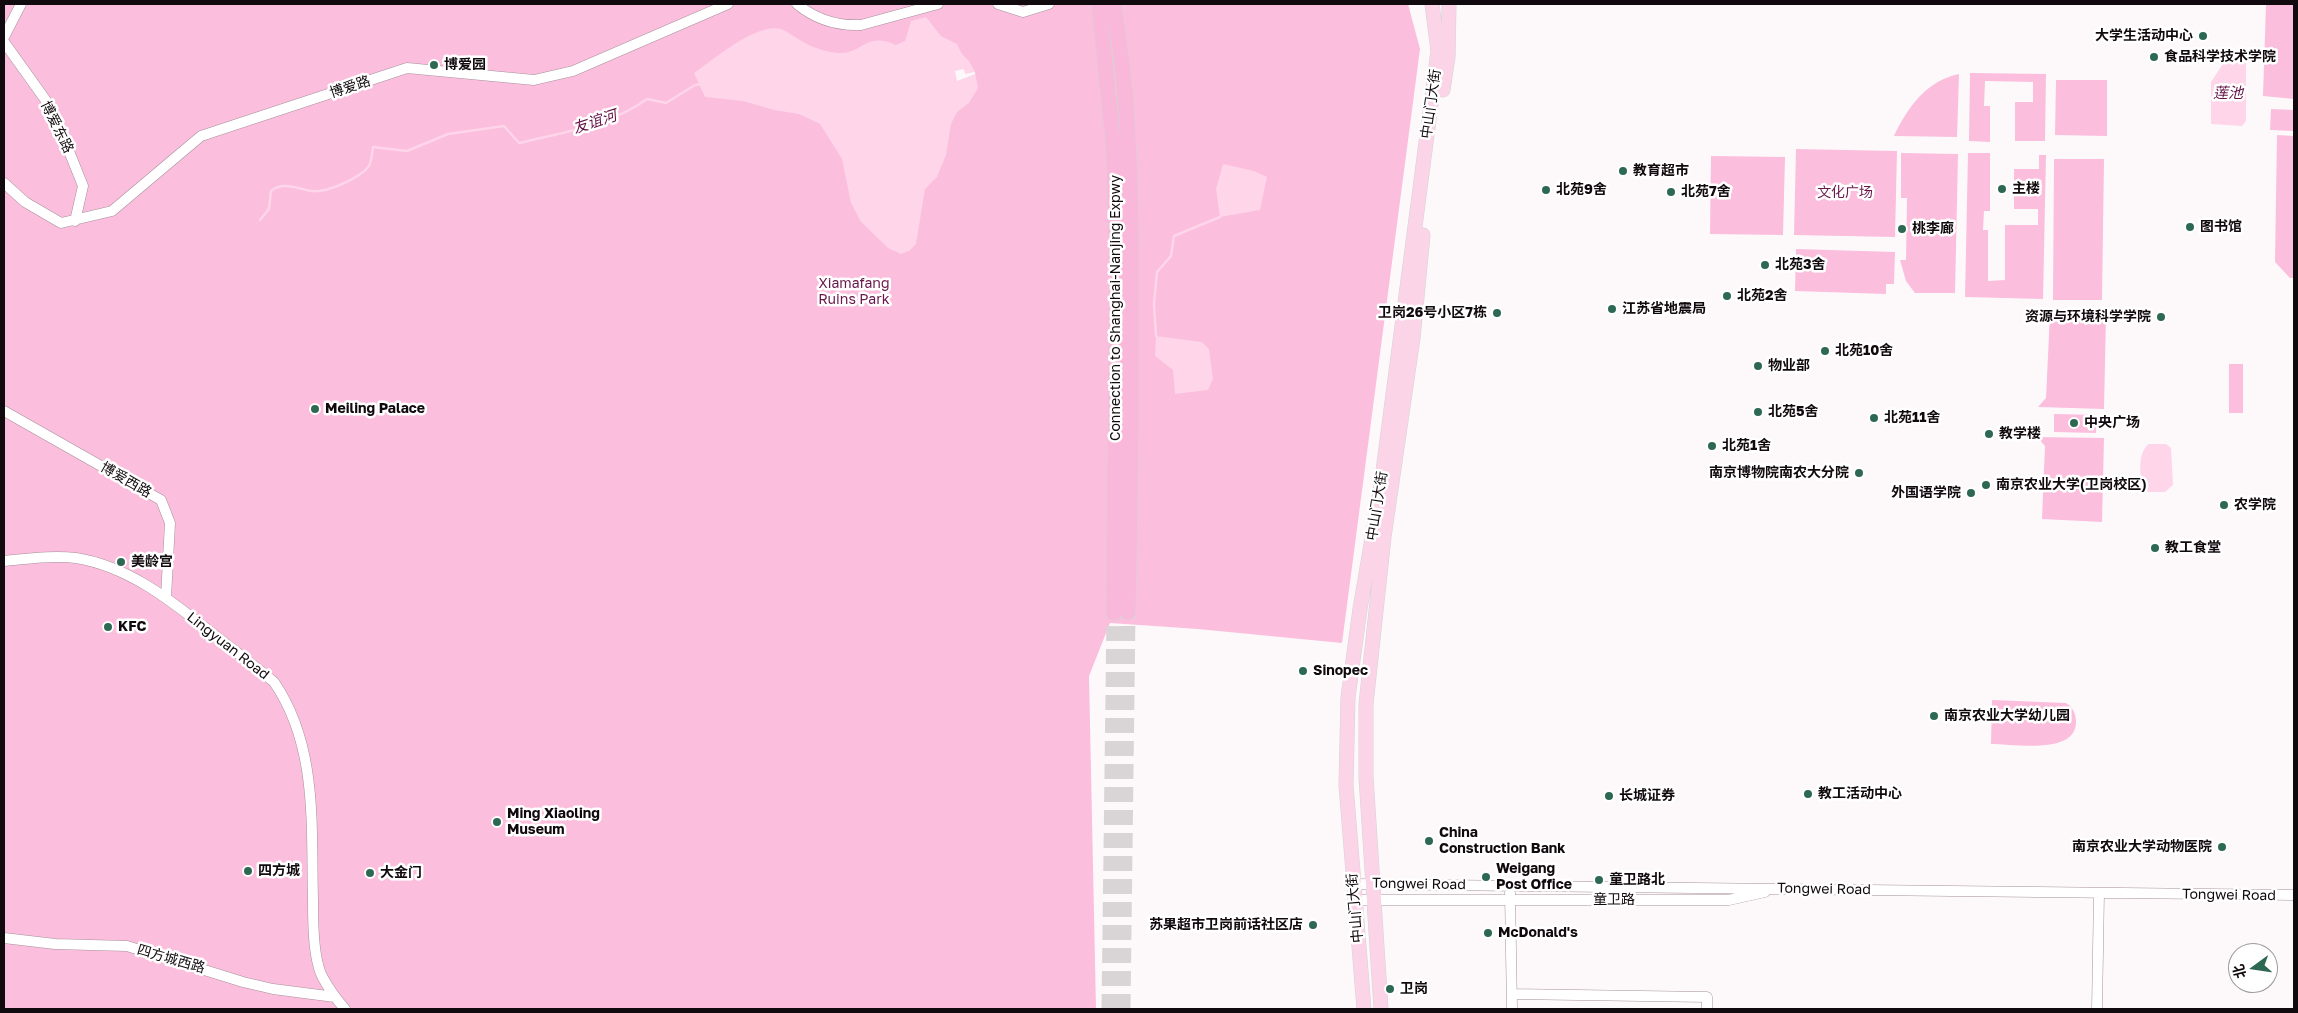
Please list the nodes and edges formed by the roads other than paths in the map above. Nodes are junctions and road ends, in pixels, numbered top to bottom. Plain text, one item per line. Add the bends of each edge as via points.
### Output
1 (21, 4) edge
2 (728, 4) edge
3 (797, 4) edge
4 (938, 4) edge
5 (998, 4) edge
6 (1050, 4) edge
7 (1099, 4) edge
8 (1113, 4) edge
9 (1432, 4) edge
10 (1448, 4) edge
11 (4, 37) edge
12 (4, 42) edge
13 (4, 183) edge
14 (75, 221) junction
15 (4, 412) edge
16 (4, 561) edge
17 (166, 597) junction
18 (1372, 883) junction
19 (1353, 884) junction
20 (1510, 885) junction
21 (1783, 888) junction
22 (2099, 893) junction
23 (2294, 896) edge
24 (1373, 899) junction
25 (1511, 899) junction
26 (1354, 900) junction
27 (4, 938) edge
28 (1512, 994) junction
29 (335, 997) junction
30 (345, 1009) edge
31 (1364, 1009) edge
32 (1381, 1009) edge
33 (1512, 1009) edge
34 (1707, 1009) edge
35 (2097, 1009) edge

1 - 11 street
2 - 14 street, 博爱路 via 572,72 534,80 407,68 351,86 201,136 112,212
3 - 4 street via 817,17 850,26
5 - 6 street via 1023,12
7 - 8 highway, Connection to Shanghai-Nanjing Expwy via 1110,89 1114,159 1121,613 1131,456 1131,207 1124,80
9 - 19 main road, 中山门大街 via 1438,51 1381,486 1348,697 1346,785
10 - 18 main road, 中山门大街 via 1448,57 1370,649 1366,776
12 - 14 street, 博爱东路 via 52,109 83,186
13 - 14 street, 博爱路 via 25,202 62,223
15 - 17 street, 博爱西路 via 161,500 170,523
16 - 17 street, Lingyuan Road via 77,558 118,571
17 - 29 street, Lingyuan Road via 274,682 297,728 311,793 313,934 322,977
18 - 19 street, Tongwei Road
18 - 20 street, Tongwei Road
18 - 24 main road, 中山门大街
19 - 26 main road, 中山门大街
20 - 21 street, Tongwei Road
20 - 25 street
21 - 22 street, Tongwei Road
21 - 25 street, 童卫路 via 1730,900
22 - 23 street, Tongwei Road
22 - 35 street
24 - 25 street, 童卫路
24 - 26 street, 童卫路
24 - 32 main road, 中山门大街
25 - 28 street
26 - 31 main road, 中山门大街
27 - 29 street, 四方城西路 via 55,944 127,946 243,982
28 - 33 street
28 - 34 street via 1707,997
29 - 30 street, Lingyuan Road

